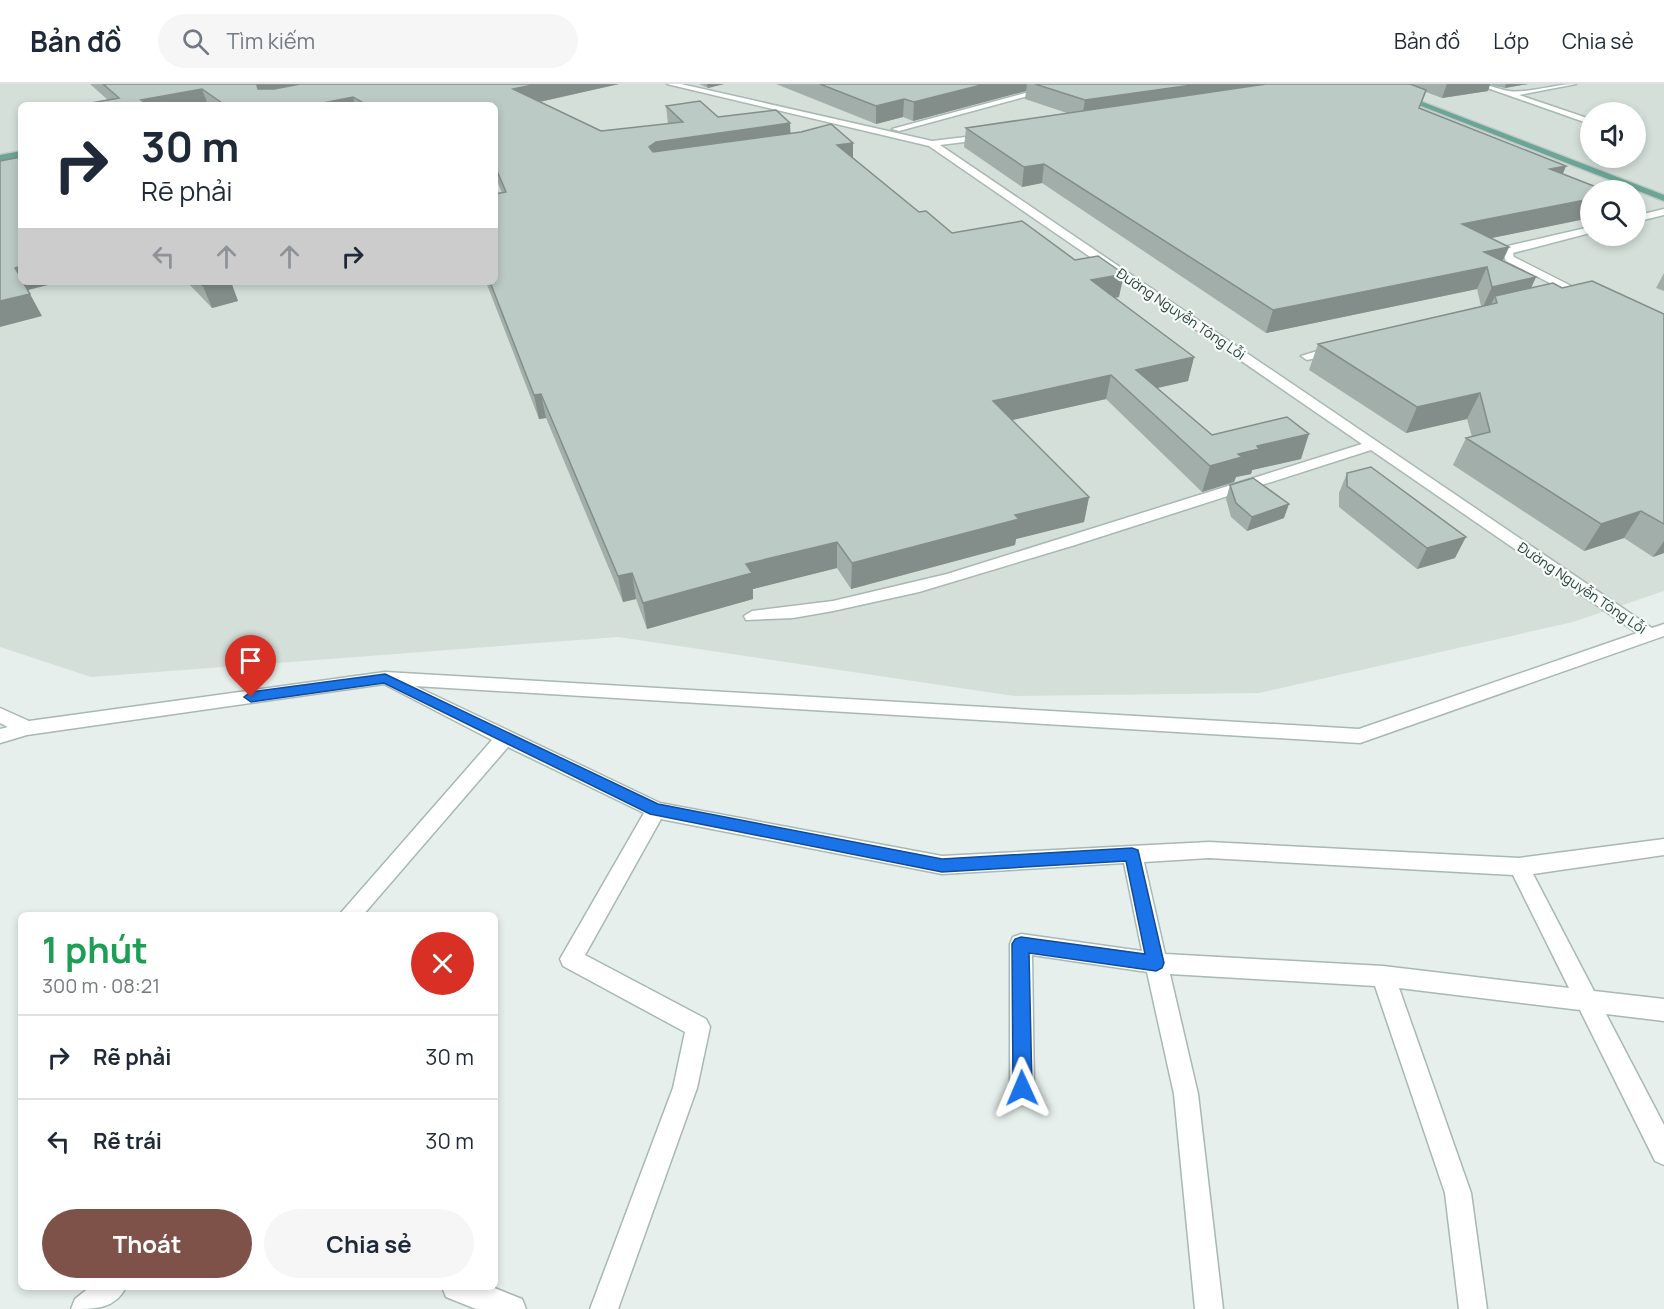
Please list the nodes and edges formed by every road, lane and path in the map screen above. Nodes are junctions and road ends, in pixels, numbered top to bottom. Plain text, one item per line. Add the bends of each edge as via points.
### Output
1 (671, 84) edge
2 (1068, 84) edge
3 (1480, 84) edge
4 (1572, 84) edge
5 (1366, 88) edge
6 (1509, 94) junction
7 (1580, 119) edge
8 (867, 129) junction
9 (896, 129) dead end
10 (844, 134) edge
11 (1003, 134) edge
12 (932, 144) junction
13 (18, 155) edge
14 (0, 158) edge
15 (1537, 160) edge
16 (18, 166) edge
17 (0, 169) edge
18 (1662, 196) edge
19 (1646, 204) edge
20 (1664, 211) edge
21 (1646, 216) edge
22 (1580, 232) edge
23 (1554, 298) edge
24 (1352, 345) edge
25 (1307, 356) dead end
26 (1374, 446) junction
27 (752, 616) dead end
28 (1657, 632) edge
29 (385, 678) junction
30 (0, 715) edge
31 (27, 728) junction
32 (0, 736) edge
33 (505, 738) junction
34 (656, 810) junction
35 (1664, 847) edge
36 (1132, 854) junction
37 (1519, 867) junction
38 (353, 912) edge
39 (1156, 963) junction
40 (1383, 976) junction
41 (1588, 1002) junction
42 (1664, 1010) edge
43 (1022, 1088) dead end
44 (1664, 1152) edge
45 (108, 1290) edge
46 (464, 1290) edge
47 (85, 1309) edge
48 (512, 1309) edge
49 (604, 1309) edge
50 (1209, 1309) edge
51 (1473, 1309) edge

1 - 8 street, Đường Nguyễn Tông Lỗi
2 - 9 street
3 - 6 street
4 - 6 street
5 - 15 main road
5 - 18 main road
6 - 7 street
8 - 10 street
8 - 12 street, Đường Nguyễn Tông Lỗi
11 - 12 street
12 - 26 street, Đường Nguyễn Tông Lỗi
13 - 14 main road
16 - 17 main road
19 - 20 main road
20 - 21 street
22 - 23 street via 1507,252 1510,258 1575,291
24 - 25 street
26 - 27 street via 901,592 800,613
26 - 28 street, Đường Nguyễn Tông Lỗi
28 - 29 street via 1360,736
29 - 31 street
29 - 33 street
30 - 31 street
31 - 32 street
33 - 34 street
33 - 38 street
34 - 36 street via 942,865
34 - 49 street via 571,959 698,1027 685,1088
35 - 37 street
36 - 37 street via 1209,850
36 - 39 street
37 - 41 street
39 - 40 street
39 - 43 street via 1021,944
39 - 50 street via 1186,1094
40 - 41 street
40 - 51 street via 1458,1193
41 - 42 street
41 - 44 street
45 - 47 street
46 - 48 street

